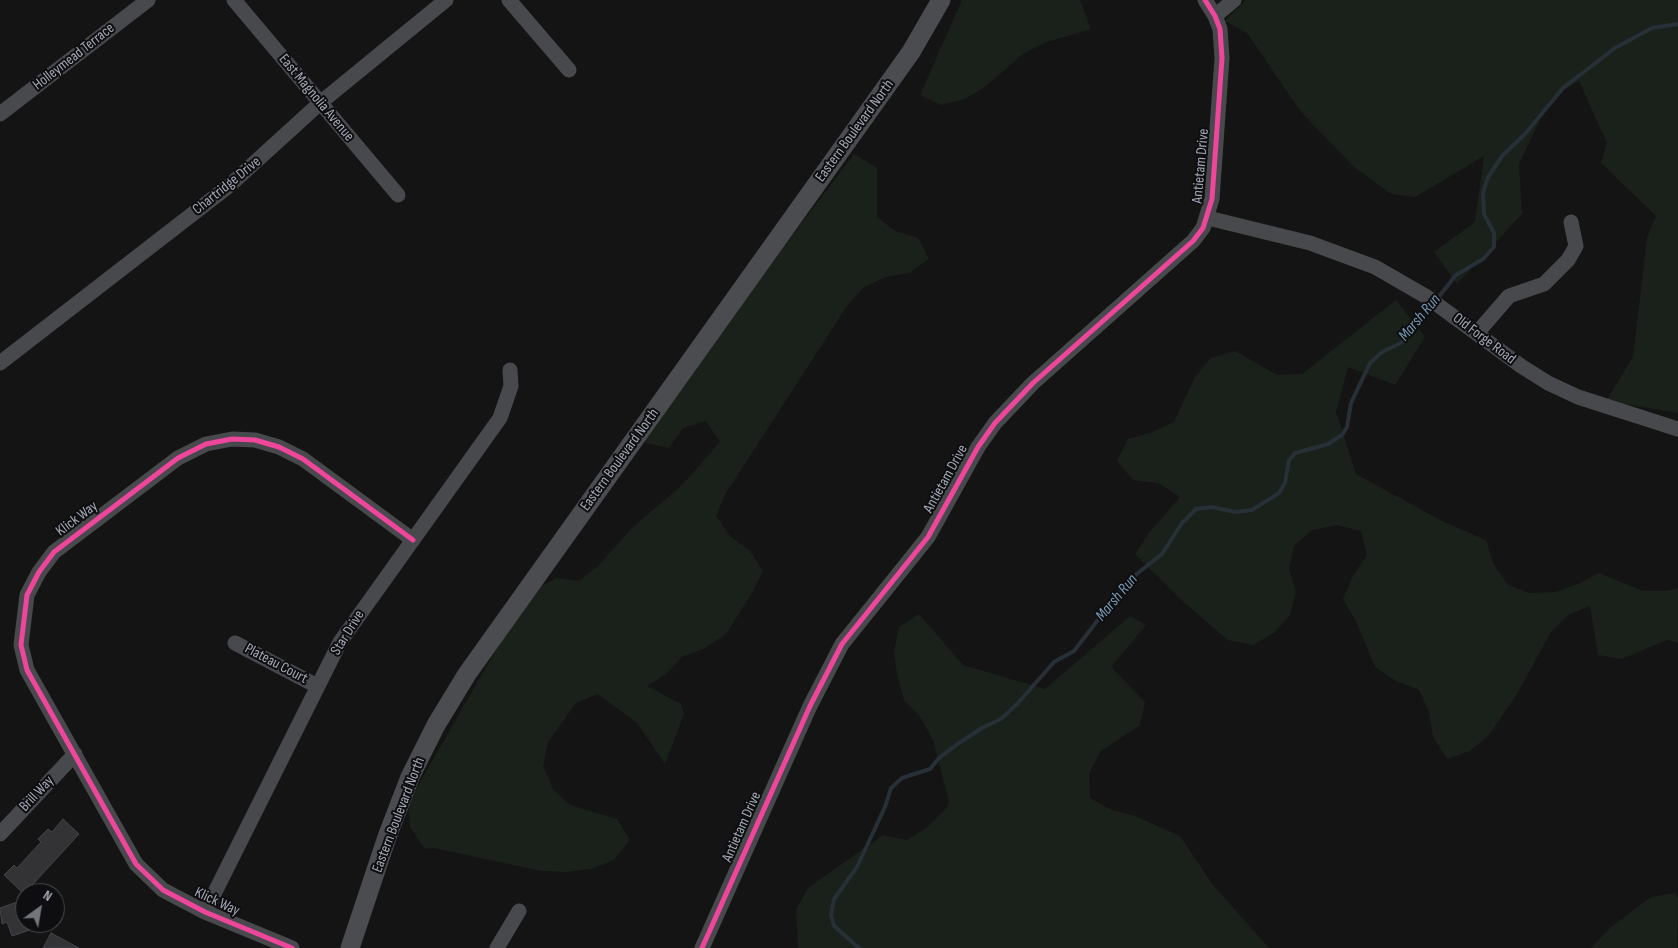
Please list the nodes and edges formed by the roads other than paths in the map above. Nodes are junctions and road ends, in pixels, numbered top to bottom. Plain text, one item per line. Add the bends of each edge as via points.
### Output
1 (148, 0) edge
2 (234, 0) edge
3 (446, 0) edge
4 (508, 0) edge
5 (941, 0) edge
6 (1205, 0) edge
7 (1234, 0) edge
8 (1215, 16) junction
9 (569, 70) dead end
10 (320, 103) junction
11 (0, 114) edge
12 (398, 195) dead end
13 (1208, 218) junction
14 (1571, 222) dead end
15 (1477, 333) junction
16 (0, 363) edge
17 (510, 370) dead end
18 (1678, 429) edge
19 (413, 540) junction
20 (235, 643) dead end
21 (317, 686) junction
22 (75, 754) junction
23 (0, 834) edge
24 (519, 911) dead end
25 (205, 912) junction
26 (292, 948) edge
27 (350, 948) edge
28 (497, 948) edge
29 (702, 948) edge

1 - 11 street, Holleymead Terrace
2 - 10 street, East Magnolia Avenue
3 - 10 street, Chartridge Drive
4 - 9 street
5 - 27 main road, Eastern Boulevard North via 911,52 467,674 410,777
6 - 8 street, Antietam Drive
7 - 8 street
8 - 13 street, Antietam Drive via 1222,58
10 - 12 street, East Magnolia Avenue
10 - 16 street, Chartridge Drive via 230,185
13 - 15 street, Old Forge Road via 1310,242 1375,267 1427,297
13 - 29 street, Antietam Drive via 1193,241 1033,383 995,423 978,447 928,537 842,644 810,706
14 - 15 street via 1576,246 1568,260 1544,284 1509,296
15 - 18 street, Old Forge Road via 1521,366 1578,397
17 - 19 street, Star Drive via 511,386 500,418
19 - 21 street, Star Drive via 352,624
19 - 22 street, Klick Way via 303,459 279,447 254,440 232,439 206,444 178,458 54,552 27,595 21,645 27,670
20 - 21 street, Plateau Court
21 - 25 street, Star Drive
22 - 23 street, Brill Way
22 - 25 street, Klick Way via 136,864 163,890
24 - 28 street
25 - 26 street, Klick Way

